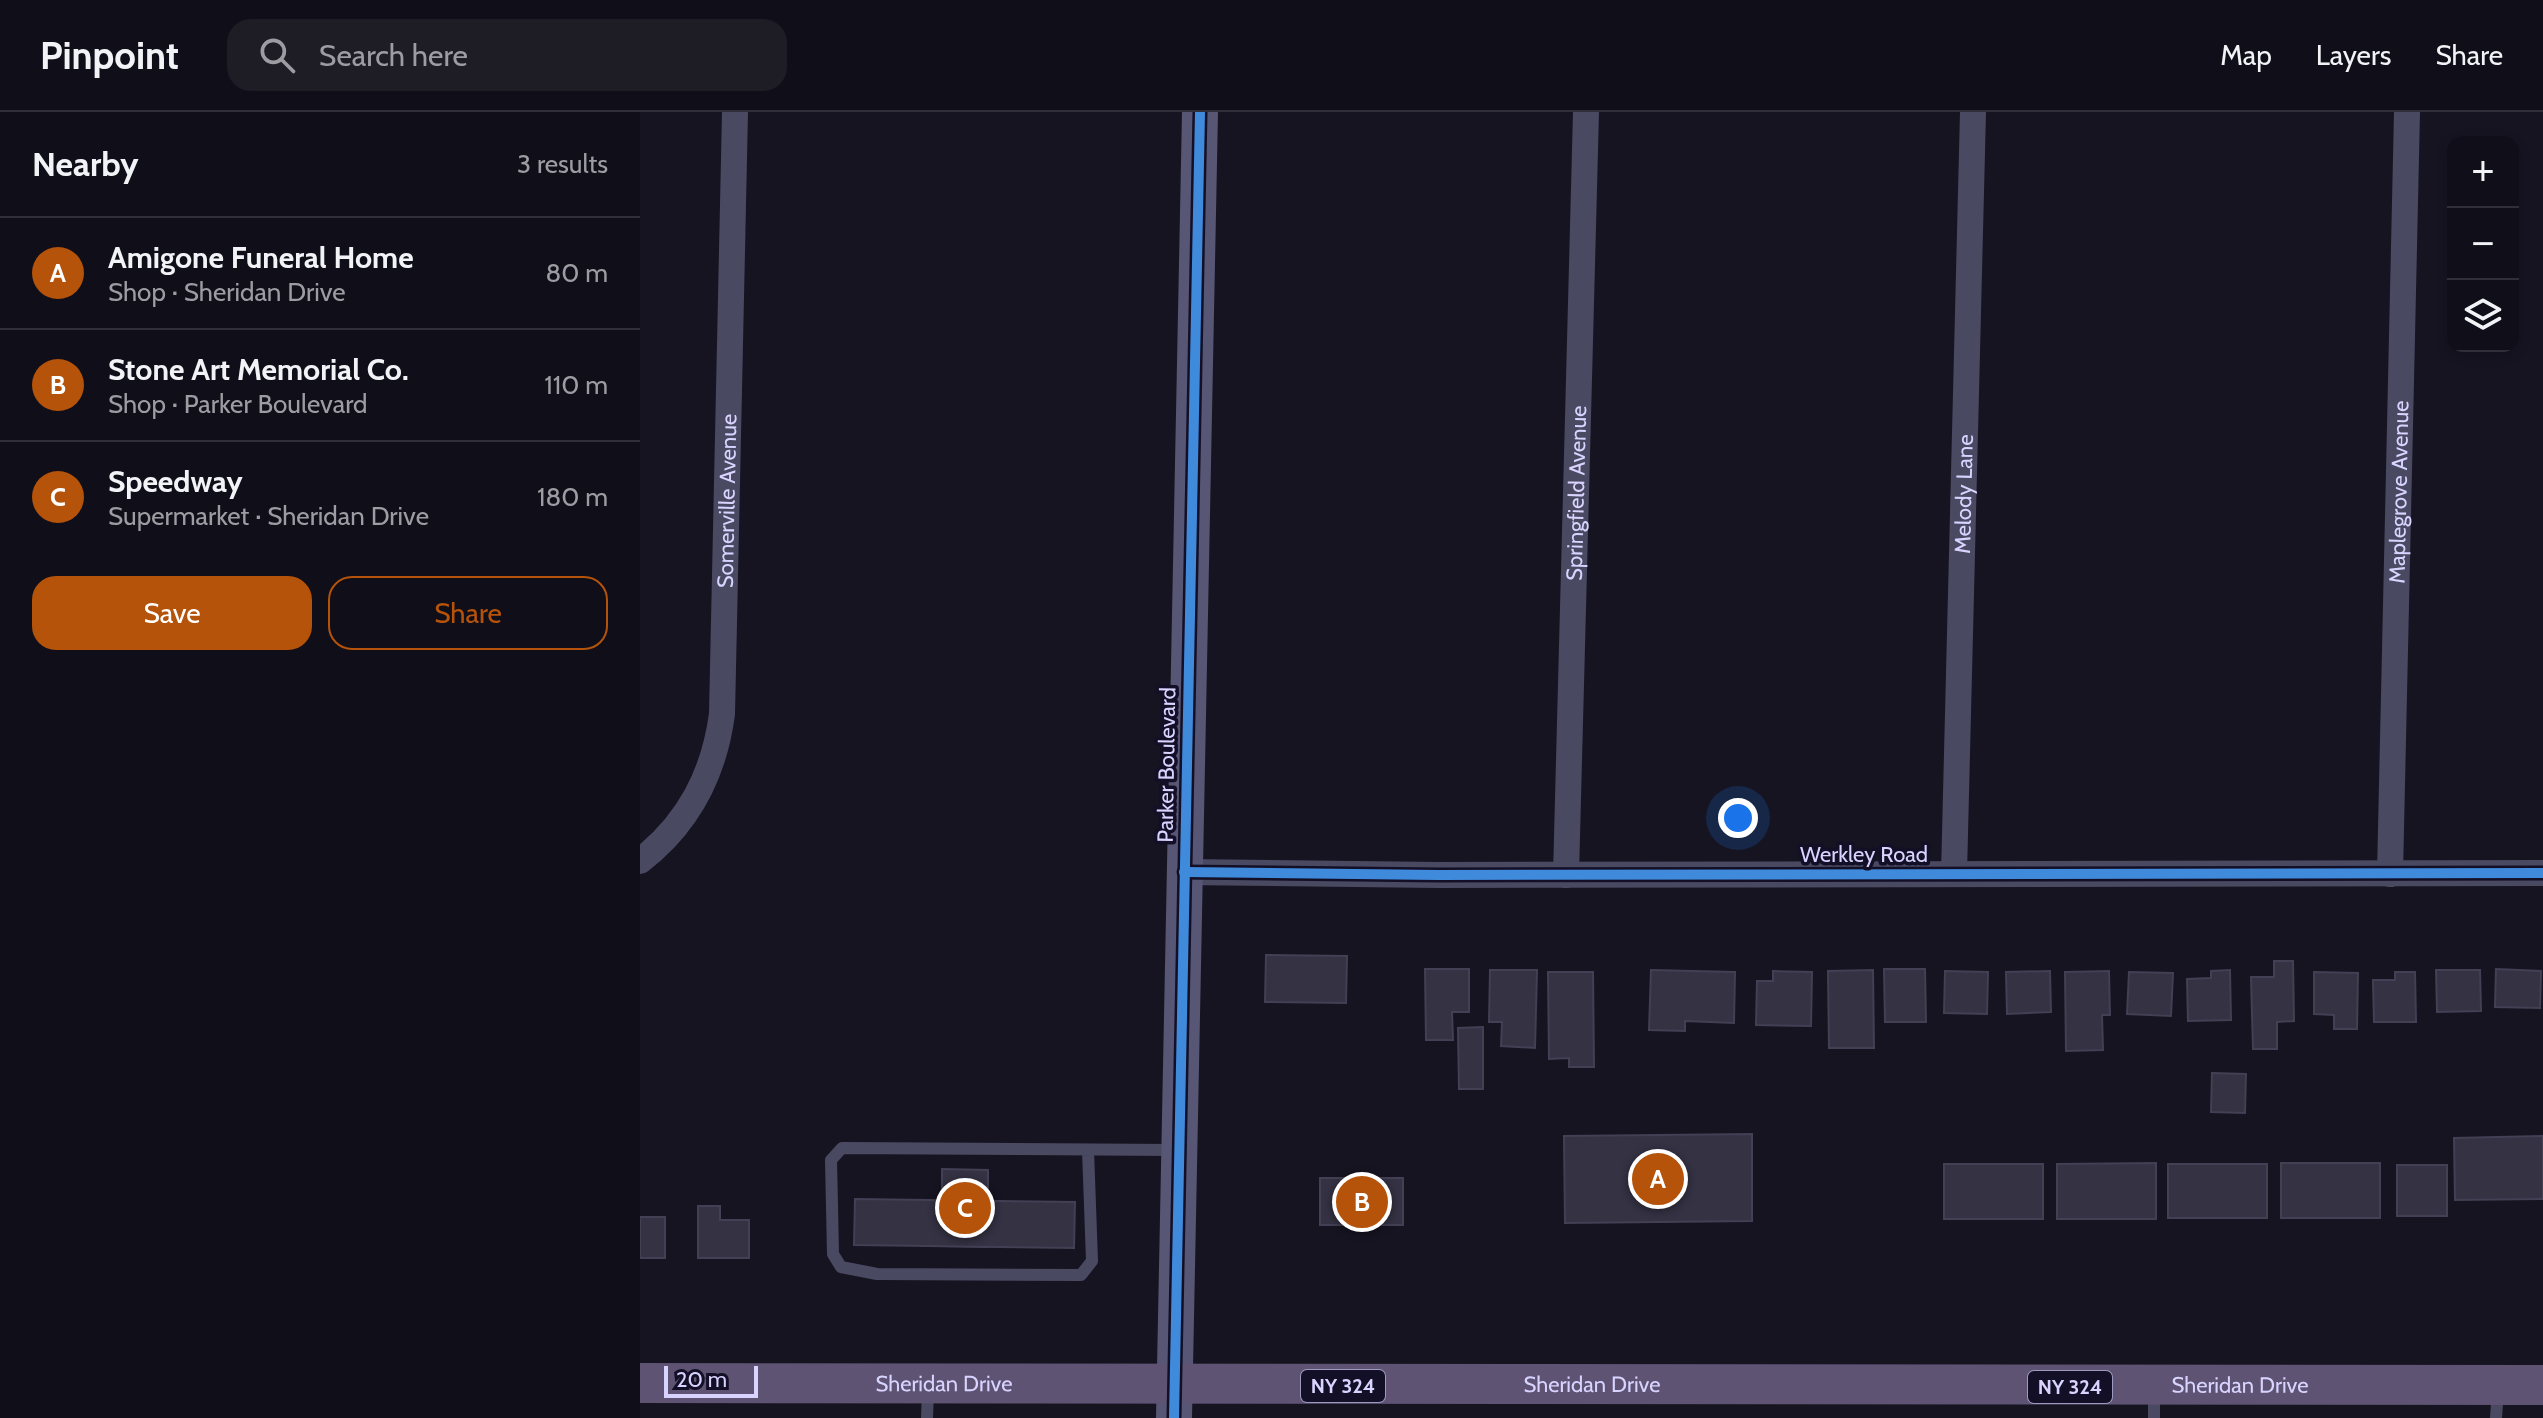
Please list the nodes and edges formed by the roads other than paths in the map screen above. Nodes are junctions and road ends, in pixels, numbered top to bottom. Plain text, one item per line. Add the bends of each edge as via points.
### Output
1 (735, 112) edge
2 (1200, 112) edge
3 (1586, 112) edge
4 (1973, 112) edge
5 (2407, 112) edge
6 (640, 861) edge
7 (1184, 872) junction
8 (2543, 873) edge
9 (1954, 874) junction
10 (2390, 874) junction
11 (1566, 875) junction
12 (1088, 1150) junction
13 (1179, 1150) junction
14 (640, 1383) edge
15 (2543, 1385) edge
16 (928, 1402) edge
17 (1174, 1402) edge
18 (2154, 1402) edge
19 (2497, 1402) edge

1 - 6 street, Somerville Avenue via 722,714 717,752 702,789 682,820
2 - 7 street, Parker Boulevard
3 - 11 street, Springfield Avenue
4 - 9 street, Melody Lane
5 - 10 street, Maplegrove Avenue
7 - 11 street, Werkley Road
7 - 13 street, Parker Boulevard
8 - 10 street, Werkley Road
9 - 10 street, Werkley Road
9 - 11 street, Werkley Road
12 - 12 lane via 1092,1261 1081,1275 877,1274 841,1267 833,1254 831,1160 842,1148
12 - 13 lane
13 - 17 street, Parker Boulevard
14 - 16 main road, Sheridan Drive / NY 324
15 - 19 main road, Sheridan Drive / NY 324
16 - 17 main road, Sheridan Drive / NY 324
17 - 18 main road, Sheridan Drive / NY 324
18 - 19 main road, Sheridan Drive / NY 324

